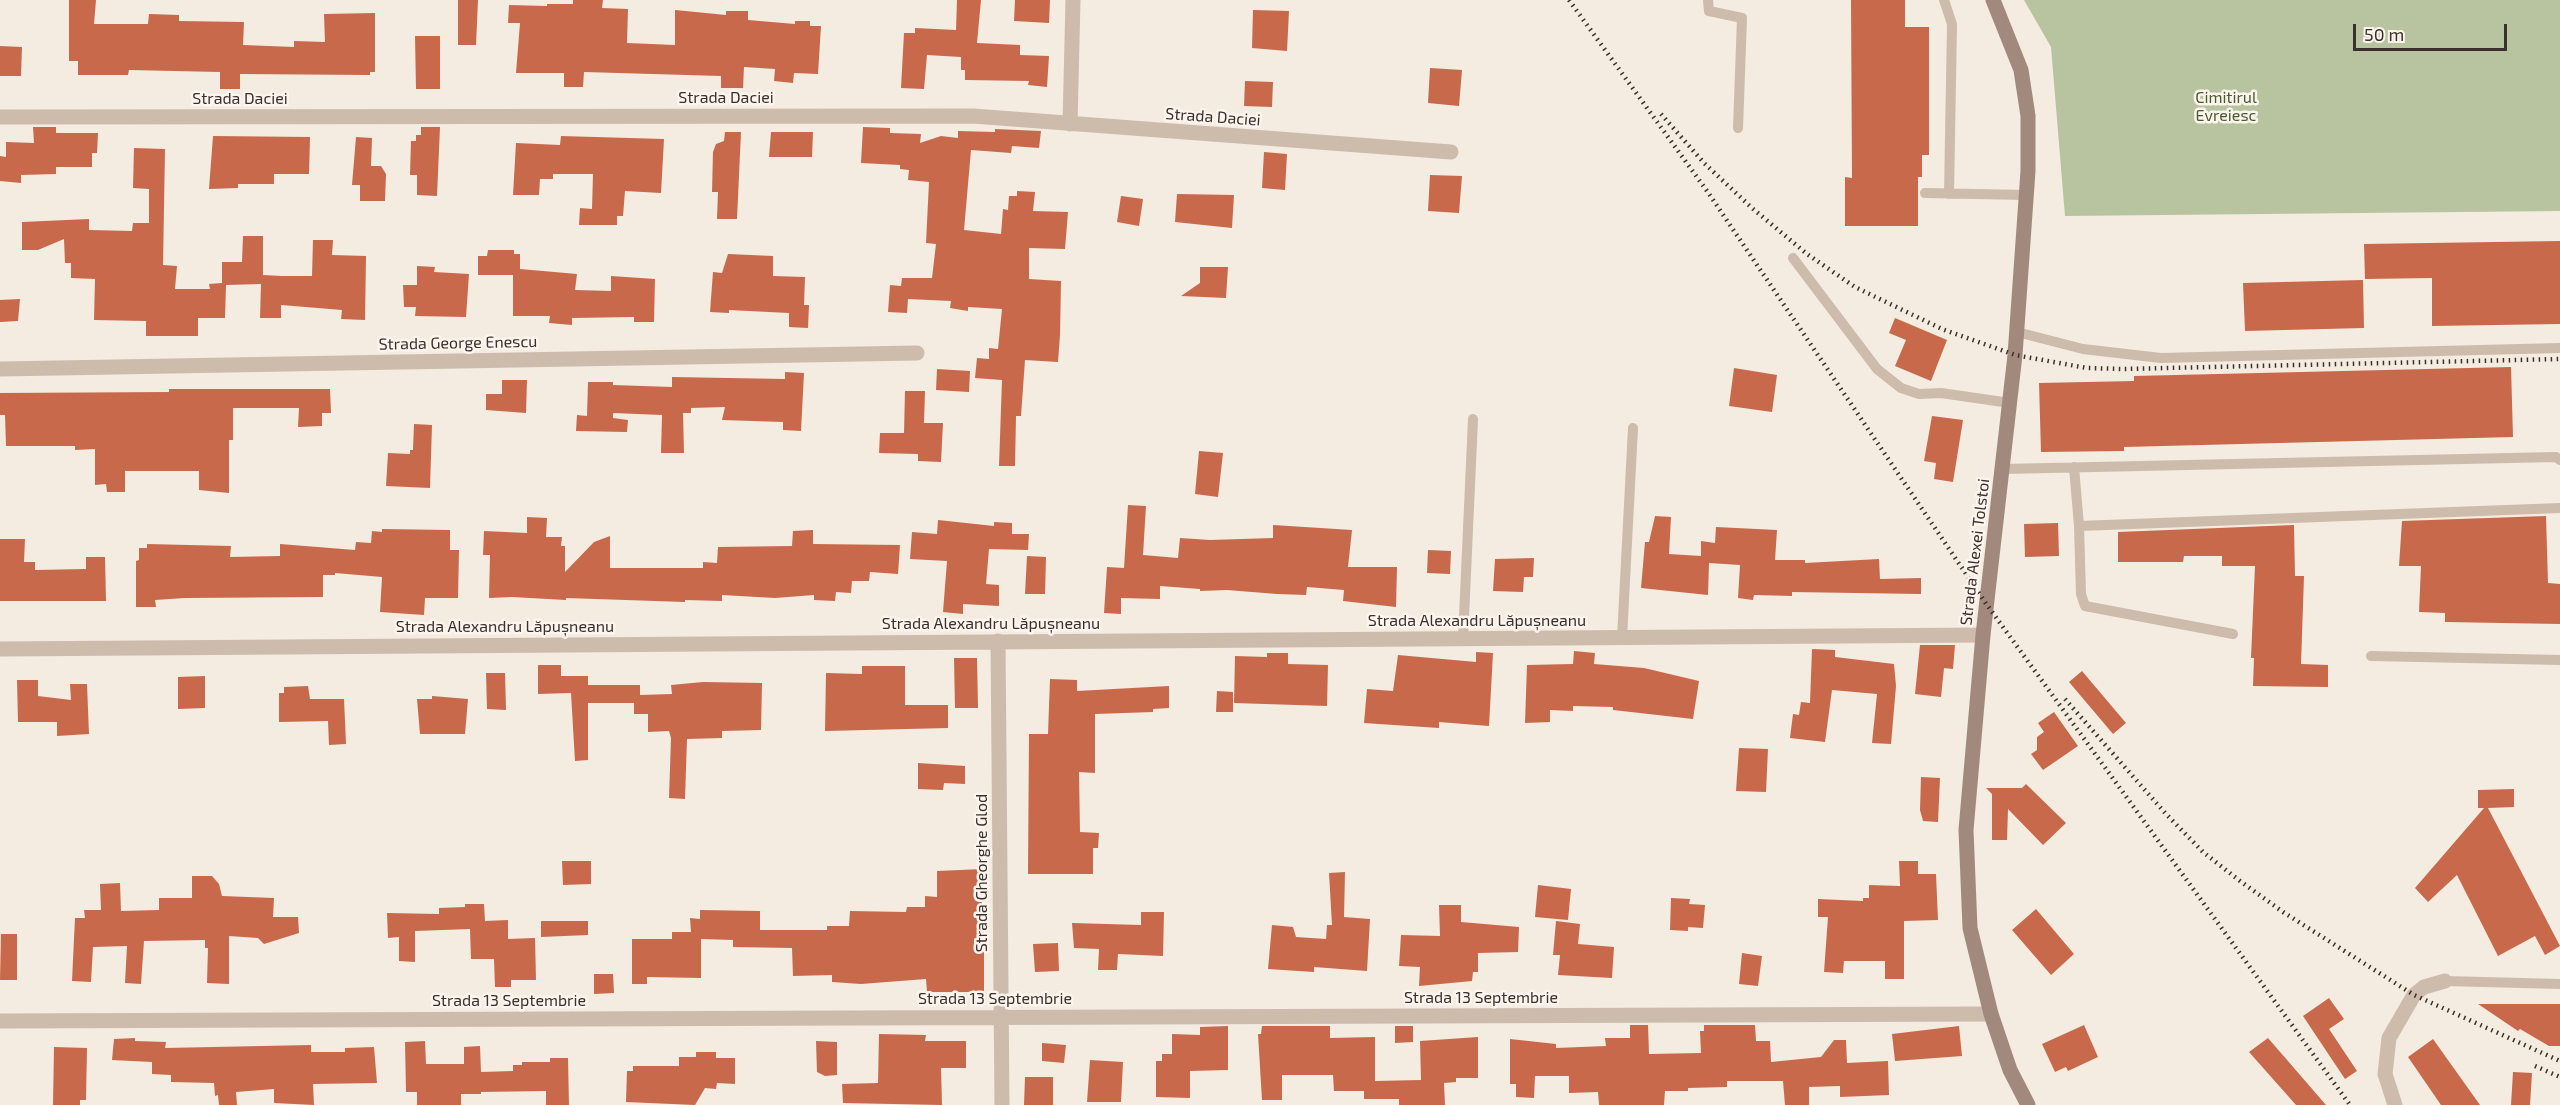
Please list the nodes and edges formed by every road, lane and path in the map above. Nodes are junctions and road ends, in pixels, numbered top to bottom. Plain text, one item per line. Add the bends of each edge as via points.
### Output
1 (1073, 0) edge
2 (1708, 0) edge
3 (1944, 0) edge
4 (1993, 0) edge
5 (0, 117) edge
6 (1070, 124) junction
7 (1738, 128) dead end
8 (1451, 153) dead end
9 (1925, 193) dead end
10 (1949, 194) junction
11 (2026, 195) junction
12 (1793, 258) dead end
13 (2017, 332) junction
14 (2560, 348) edge
15 (917, 352) dead end
16 (0, 369) edge
17 (2010, 403) junction
18 (1473, 419) dead end
19 (1633, 428) dead end
20 (2560, 460) edge
21 (2074, 467) junction
22 (2003, 469) junction
23 (2560, 508) edge
24 (2079, 526) junction
25 (2233, 634) dead end
26 (1983, 636) junction
27 (1622, 638) junction
28 (1463, 639) junction
29 (998, 642) junction
30 (0, 649) edge
31 (2371, 656) dead end
32 (2560, 660) edge
33 (2445, 981) joint
34 (2560, 984) edge
35 (1990, 1014) junction
36 (1002, 1017) junction
37 (0, 1021) edge
38 (1002, 1105) edge
39 (2028, 1105) edge
40 (2396, 1105) edge

1 - 6 street
2 - 7 lane via 1709,11 1742,18
3 - 10 lane via 1952,24
4 - 11 main road, Strada Alexei Tolstoi via 2014,47 2025,89 2029,144
5 - 6 street, Strada Daciei via 973,116
6 - 8 street, Strada Daciei
9 - 10 lane
10 - 11 lane
11 - 13 main road, Strada Alexei Tolstoi
12 - 17 lane via 1877,369 1901,388 1919,394 1941,393
13 - 14 lane via 2084,349 2161,358
13 - 17 main road, Strada Alexei Tolstoi
15 - 16 street, Strada George Enescu
17 - 22 main road, Strada Alexei Tolstoi
18 - 28 lane
19 - 27 lane
20 - 21 lane
21 - 22 lane
21 - 24 lane
22 - 26 main road, Strada Alexei Tolstoi
23 - 24 lane
24 - 25 lane via 2081,594 2085,606
26 - 27 street, Strada Alexandru Lăpușneanu
26 - 35 main road, Strada Alexei Tolstoi via 1966,830 1970,928
27 - 28 street, Strada Alexandru Lăpușneanu
28 - 29 street, Strada Alexandru Lăpușneanu
29 - 30 street, Strada Alexandru Lăpușneanu
29 - 36 street, Strada Gheorghe Glod
31 - 32 lane
33 - 34 lane
33 - 40 street via 2414,994 2389,1038 2385,1074
35 - 36 street, Strada 13 Septembrie
35 - 39 main road, Strada Alexei Tolstoi via 2010,1070
36 - 37 street, Strada 13 Septembrie
36 - 38 street, Strada Gheorghe Glod

